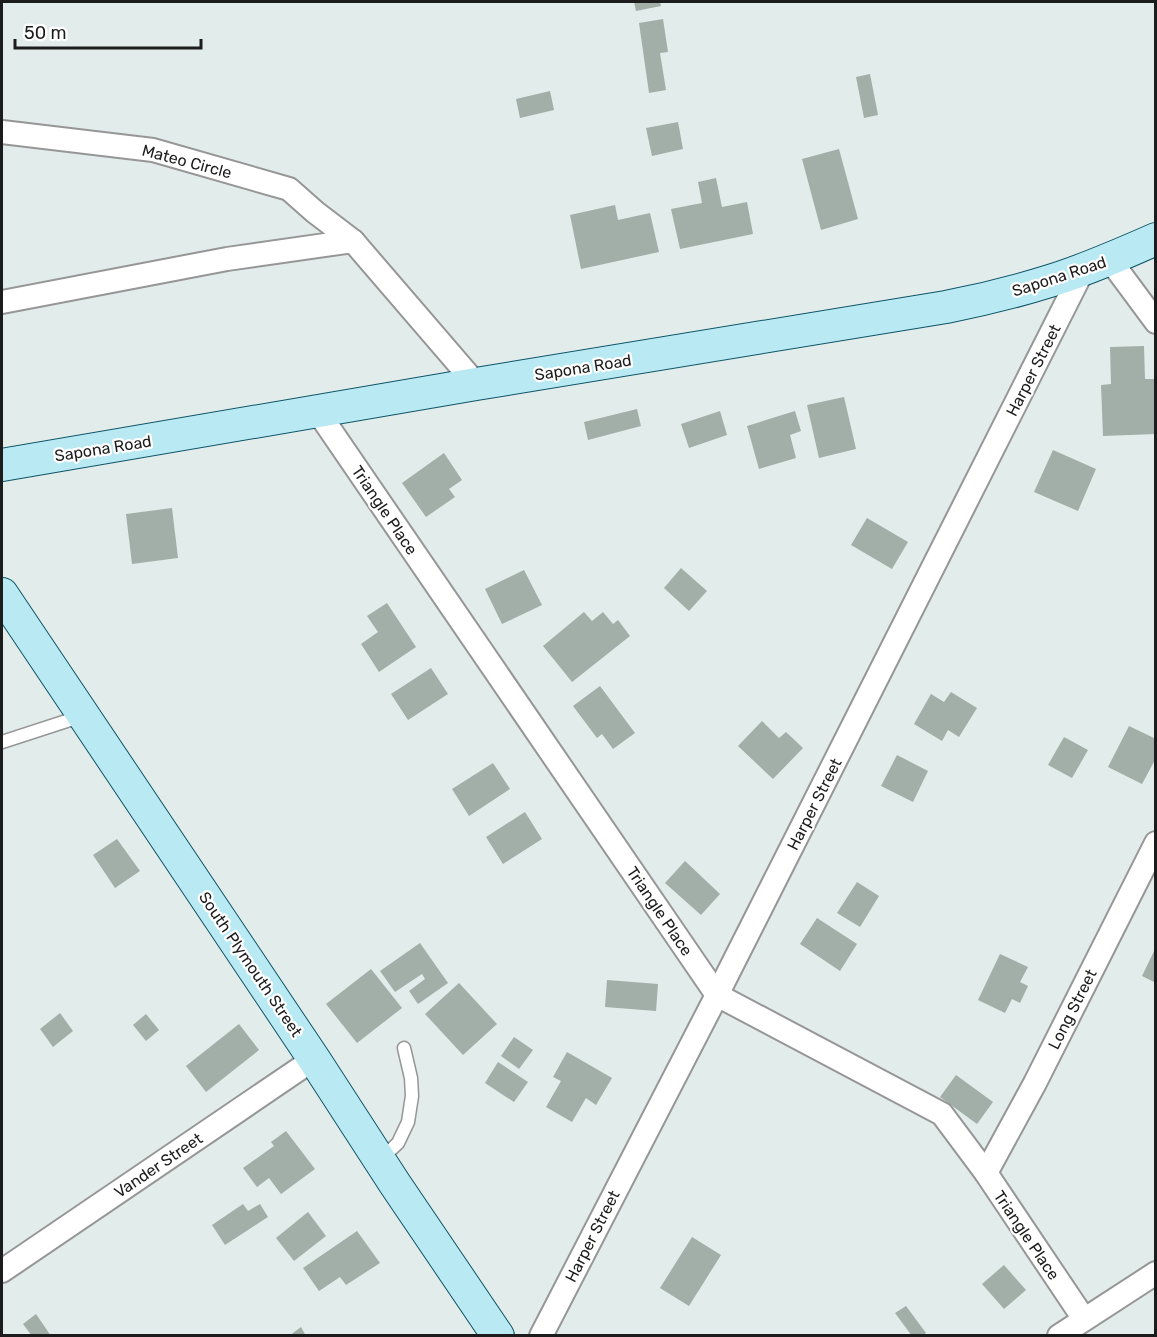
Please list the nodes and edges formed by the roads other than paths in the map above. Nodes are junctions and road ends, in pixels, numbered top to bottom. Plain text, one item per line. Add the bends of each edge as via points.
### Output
1 (2, 132) edge
2 (1155, 239) edge
3 (353, 241) junction
4 (1096, 265) junction
5 (2, 302) edge
6 (1155, 322) edge
7 (476, 384) junction
8 (318, 412) junction
9 (2, 465) edge
10 (2, 594) edge
11 (83, 716) junction
12 (2, 742) edge
13 (1155, 843) edge
14 (717, 996) junction
15 (404, 1048) dead end
16 (314, 1059) junction
17 (379, 1161) junction
18 (986, 1173) junction
19 (2, 1271) edge
20 (1155, 1273) edge
21 (1084, 1319) junction
22 (498, 1335) edge
23 (541, 1335) edge
24 (1059, 1335) edge

1 - 3 street, Mateo Circle via 153,150 289,189
2 - 4 street, Sapona Road
3 - 5 street via 227,259
3 - 7 street, Mateo Circle
4 - 6 street
4 - 7 street, Sapona Road via 946,307
4 - 14 street, Harper Street
7 - 8 street, Sapona Road
8 - 9 street, Sapona Road
8 - 14 street, Triangle Place
10 - 11 street, South Plymouth Street
11 - 12 lane
11 - 16 street, South Plymouth Street
13 - 18 street, Long Street
14 - 18 street, Triangle Place via 942,1114
14 - 23 street, Harper Street
15 - 17 lane via 412,1096 408,1122 398,1143
16 - 17 street, South Plymouth Street
16 - 19 street, Vander Street
17 - 22 street, South Plymouth Street
18 - 21 street, Triangle Place
20 - 21 street
21 - 24 street

